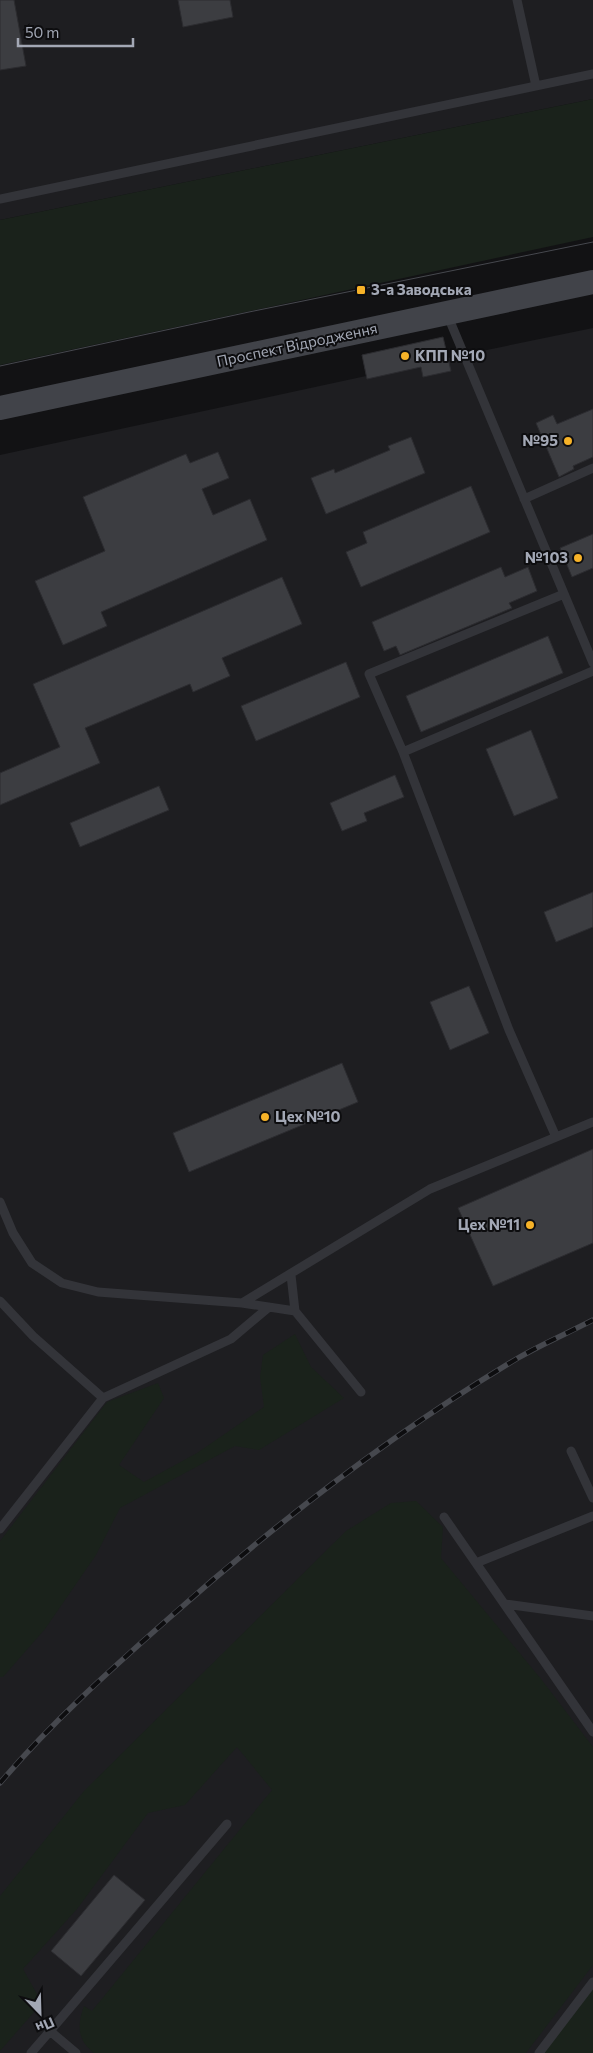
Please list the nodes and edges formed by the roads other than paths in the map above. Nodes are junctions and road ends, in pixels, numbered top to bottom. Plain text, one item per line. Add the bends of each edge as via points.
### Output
1 (517, 0) edge
2 (593, 74) edge
3 (536, 86) junction
4 (0, 199) edge
5 (593, 282) edge
6 (447, 314) junction
7 (0, 408) edge
8 (593, 468) edge
9 (524, 498) junction
10 (564, 594) junction
11 (593, 662) edge
12 (593, 671) edge
13 (404, 752) junction
14 (593, 1122) edge
15 (556, 1137) junction
16 (0, 1202) edge
17 (290, 1275) junction
18 (0, 1301) edge
19 (242, 1303) junction
20 (269, 1307) junction
21 (295, 1312) junction
22 (361, 1392) dead end
23 (103, 1398) junction
24 (571, 1451) dead end
25 (593, 1498) edge
26 (593, 1516) edge
27 (444, 1517) dead end
28 (0, 1529) edge
29 (476, 1563) junction
30 (504, 1604) junction
31 (593, 1616) edge
32 (593, 1732) edge
33 (226, 1824) dead end
34 (593, 1982) edge
35 (50, 2031) junction
36 (31, 2053) edge
37 (76, 2053) edge
38 (539, 2053) edge

1 - 3 lane
2 - 3 lane
3 - 4 lane
5 - 6 street, Проспект Відродження
6 - 7 street, Проспект Відродження
6 - 9 lane
8 - 9 lane
9 - 10 lane
10 - 11 lane
10 - 13 lane via 369,674
12 - 13 lane
13 - 15 lane via 509,1030
14 - 15 lane
15 - 17 lane via 430,1189
16 - 19 lane via 12,1232 32,1262 62,1283 98,1292
17 - 19 lane
17 - 21 lane
18 - 23 lane via 33,1336
19 - 20 lane
20 - 21 lane
20 - 23 lane via 231,1339
21 - 22 lane
23 - 28 lane
24 - 25 lane
26 - 29 lane
27 - 29 lane
29 - 30 lane
30 - 31 lane
30 - 32 lane
33 - 35 lane
34 - 38 lane
35 - 36 lane
35 - 37 lane

